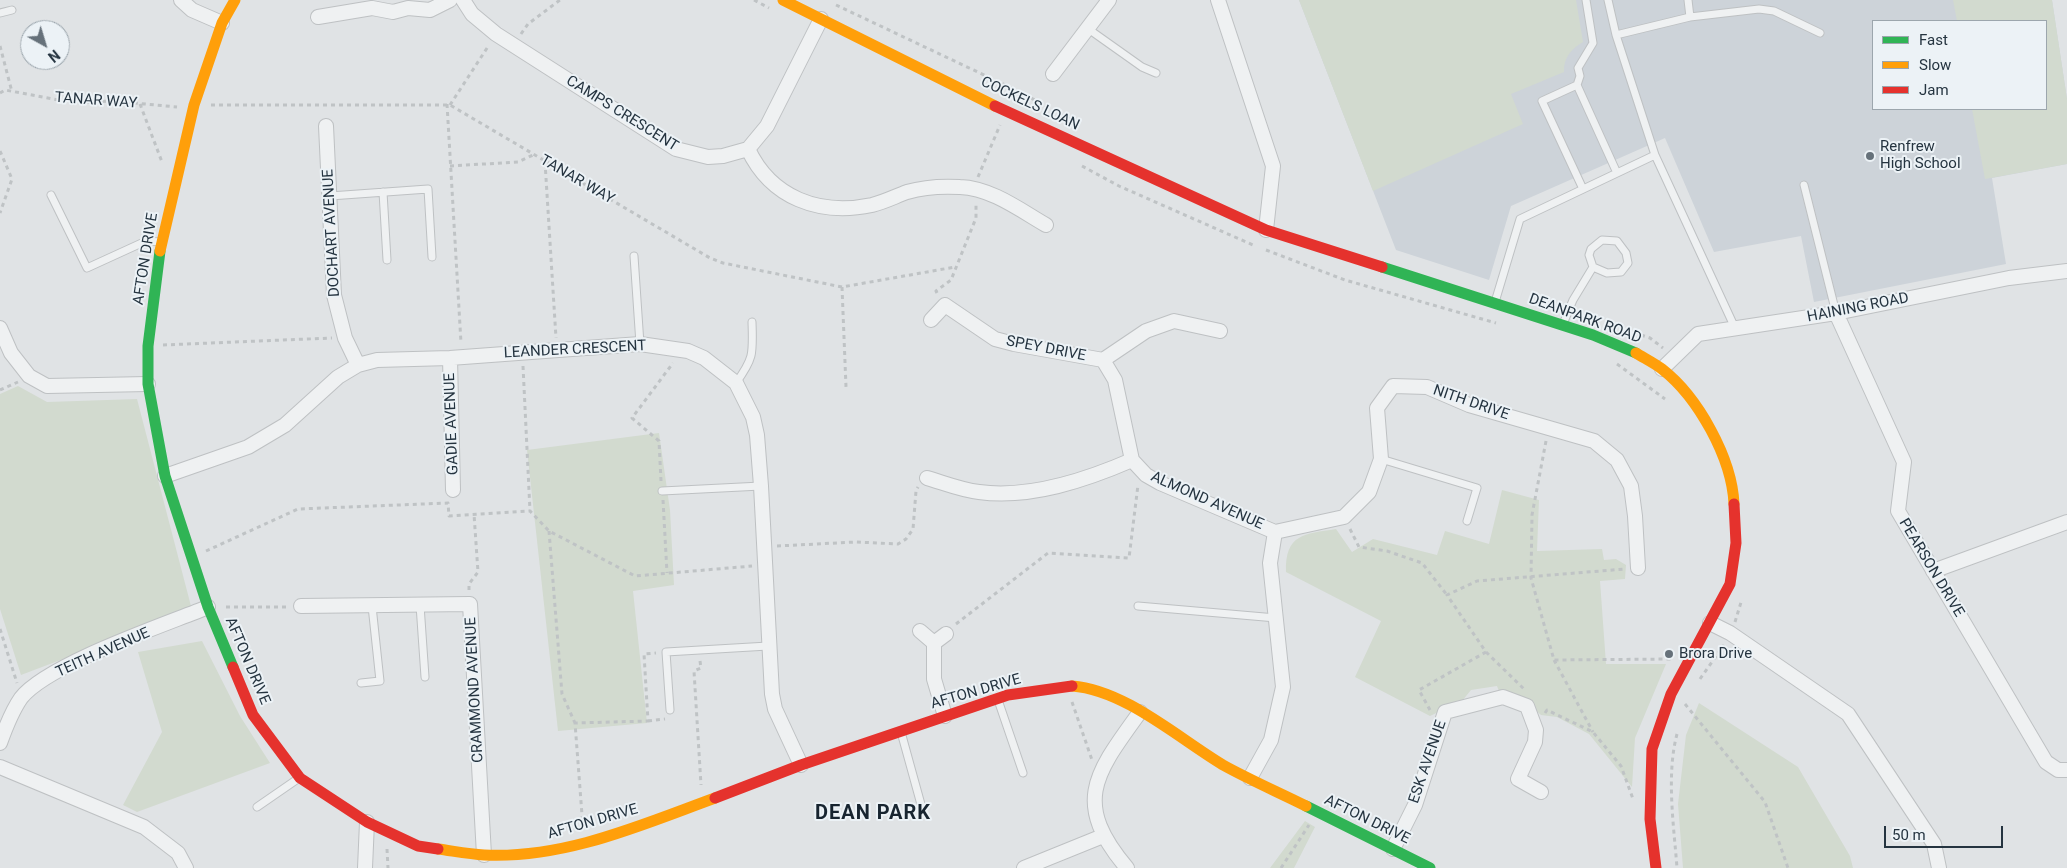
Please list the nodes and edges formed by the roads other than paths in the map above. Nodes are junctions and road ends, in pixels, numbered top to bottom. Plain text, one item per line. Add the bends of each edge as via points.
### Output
1 (181, 0) edge
2 (235, 0) edge
3 (450, 0) edge
4 (463, 0) edge
5 (783, 0) edge
6 (1109, 0) edge
7 (1218, 0) edge
8 (1586, 0) edge
9 (1608, 0) edge
10 (1688, 0) edge
11 (12, 10) dead end
12 (0, 13) edge
13 (318, 17) dead end
14 (1690, 17) junction
15 (820, 19) junction
16 (222, 23) junction
17 (1087, 28) junction
18 (1820, 33) dead end
19 (1616, 35) junction
20 (1156, 73) dead end
21 (1053, 74) dead end
22 (1577, 85) junction
23 (326, 126) dead end
24 (748, 149) junction
25 (1655, 155) junction
26 (1617, 173) junction
27 (1804, 185) dead end
28 (1583, 189) junction
29 (383, 192) junction
30 (51, 195) dead end
31 (330, 196) junction
32 (1046, 225) dead end
33 (1266, 230) junction
34 (162, 242) junction
35 (634, 256) dead end
36 (432, 257) dead end
37 (387, 260) dead end
38 (1593, 267) junction
39 (2067, 271) edge
40 (1495, 304) junction
41 (1836, 313) junction
42 (931, 320) dead end
43 (752, 322) dead end
44 (1563, 325) junction
45 (0, 328) edge
46 (1735, 328) junction
47 (1220, 331) dead end
48 (640, 344) junction
49 (456, 357) junction
50 (1103, 360) junction
51 (358, 365) junction
52 (1662, 369) junction
53 (736, 383) junction
54 (148, 384) junction
55 (1381, 459) junction
56 (1132, 460) junction
57 (165, 476) junction
58 (927, 478) road end
59 (761, 486) junction
60 (454, 490) dead end
61 (662, 491) road end
62 (1467, 520) dead end
63 (2067, 522) edge
64 (1275, 532) junction
65 (1638, 568) road end
66 (1933, 571) junction
67 (420, 605) junction
68 (301, 606) road end
69 (372, 606) junction
70 (1138, 606) dead end
71 (208, 608) junction
72 (1276, 618) junction
73 (1710, 623) junction
74 (920, 631) dead end
75 (946, 634) road end
76 (934, 643) junction
77 (768, 646) junction
78 (425, 677) dead end
79 (361, 682) dead end
80 (997, 699) junction
81 (670, 710) dead end
82 (1140, 712) junction
83 (945, 716) junction
84 (900, 732) junction
85 (0, 744) edge
86 (801, 764) junction
87 (0, 767) edge
88 (2067, 770) edge
89 (1024, 773) dead end
90 (300, 778) junction
91 (1250, 778) junction
92 (1541, 792) dead end
93 (257, 807) dead end
94 (922, 808) dead end
95 (367, 822) junction
96 (1103, 836) junction
97 (1393, 849) junction
98 (484, 855) junction
99 (186, 868) edge
100 (365, 868) edge
101 (1024, 868) edge
102 (1128, 868) edge
103 (1430, 868) edge
104 (1656, 868) edge
105 (1939, 868) edge

1 - 16 street via 192,10
2 - 16 street, AFTON DRIVE
3 - 13 street via 430,10 408,8 394,12 372,8
4 - 24 street, CAMPS CRESCENT via 472,14 496,34 676,149 708,157
5 - 15 street, COCKELS LOAN
6 - 17 street
7 - 33 street via 1273,166
8 - 22 lane via 1593,43 1578,68
9 - 19 lane
10 - 14 lane
11 - 12 lane
14 - 18 lane via 1759,9 1774,11
14 - 19 lane
15 - 24 street via 767,126
15 - 33 street, COCKELS LOAN via 1006,111
16 - 34 street, AFTON DRIVE via 193,107
17 - 20 lane via 1142,67
17 - 21 street
19 - 25 lane
22 - 26 lane
22 - 28 lane via 1542,101
23 - 31 street, DOCHART AVENUE
24 - 32 street via 756,165 781,192 793,198 848,208 933,187 976,190 1000,199
25 - 26 lane
25 - 46 lane
26 - 28 lane
27 - 41 lane
28 - 40 lane via 1520,219
29 - 31 lane
29 - 36 lane via 428,189
29 - 37 lane
30 - 34 lane via 87,268 146,241
31 - 51 street, DOCHART AVENUE via 334,295 345,338
33 - 40 street, DEANPARK ROAD
34 - 54 street, AFTON DRIVE via 148,346
35 - 48 lane
38 - 38 lane via 1589,255 1596,243 1610,240 1623,246 1628,262 1621,272 1607,273
38 - 44 lane via 1573,300
39 - 41 street, HAINING ROAD via 2009,278
40 - 44 street, DEANPARK ROAD
41 - 46 street, HAINING ROAD
41 - 66 street, PEARSON DRIVE via 1904,462 1898,511
42 - 50 street, SPEY DRIVE via 945,305 995,339
43 - 53 lane via 753,351 750,362
44 - 52 street, DEANPARK ROAD via 1630,349
45 - 54 street via 17,361 30,376 46,386
46 - 52 street, HAINING ROAD via 1698,334
47 - 50 street via 1174,320 1146,331
48 - 49 street, LEANDER CRESCENT
48 - 53 street, LEANDER CRESCENT via 679,349 704,358
49 - 51 street, LEANDER CRESCENT via 377,360
49 - 60 street, GADIE AVENUE
50 - 56 street, SPEY DRIVE via 1115,380
51 - 57 street, LEANDER CRESCENT via 338,377 267,437 239,451
52 - 73 street, DEANPARK ROAD via 1689,397 1710,428 1733,486 1736,543 1730,584
53 - 59 street, LEANDER CRESCENT via 753,418
54 - 57 street, AFTON DRIVE
55 - 62 lane via 1477,488
55 - 64 street, NITH DRIVE via 1369,492 1344,517
55 - 65 street, NITH DRIVE via 1377,408 1393,386 1427,387 1469,405 1594,442 1617,460 1631,486
56 - 58 street via 1098,475 1044,488 1004,493 979,492
56 - 64 street, ALMOND AVENUE via 1146,475
57 - 71 street, AFTON DRIVE
59 - 61 lane
59 - 77 street, LEANDER CRESCENT
63 - 66 street
64 - 72 street, ALMOND AVENUE via 1270,563
66 - 88 street, PEARSON DRIVE via 2046,762 2058,770
67 - 69 street, CRAMMOND AVENUE
67 - 78 lane
67 - 98 street, CRAMMOND AVENUE via 470,604
68 - 69 street, CRAMMOND AVENUE
69 - 79 lane via 380,681
70 - 72 lane
71 - 85 street, TEITH AVENUE via 76,662 41,682 22,698
71 - 90 street, AFTON DRIVE via 253,715
72 - 91 street, ALMOND AVENUE via 1283,687 1272,740
73 - 104 street, DEANPARK ROAD via 1671,694 1652,749 1650,819
73 - 105 street via 1732,634 1848,714 1934,844
74 - 76 street
75 - 76 street
76 - 83 street via 934,680
77 - 81 lane via 666,652
77 - 86 street, LEANDER CRESCENT via 775,709
80 - 82 street, AFTON DRIVE via 1067,686 1100,691
80 - 83 street, AFTON DRIVE
80 - 89 lane
82 - 91 street, AFTON DRIVE
82 - 96 street via 1098,779 1095,803
83 - 84 street, AFTON DRIVE
84 - 86 street, AFTON DRIVE
84 - 94 lane
86 - 98 street, AFTON DRIVE via 634,828 584,843 540,852
87 - 99 street via 144,827 178,853
90 - 93 lane
90 - 95 street, AFTON DRIVE
91 - 97 street, AFTON DRIVE
92 - 97 street, ESK AVENUE via 1518,779 1535,742 1536,730 1527,706 1503,697 1445,712 1414,804
95 - 98 street, AFTON DRIVE via 418,846
95 - 100 street
96 - 101 street
96 - 102 street
97 - 103 street, AFTON DRIVE

